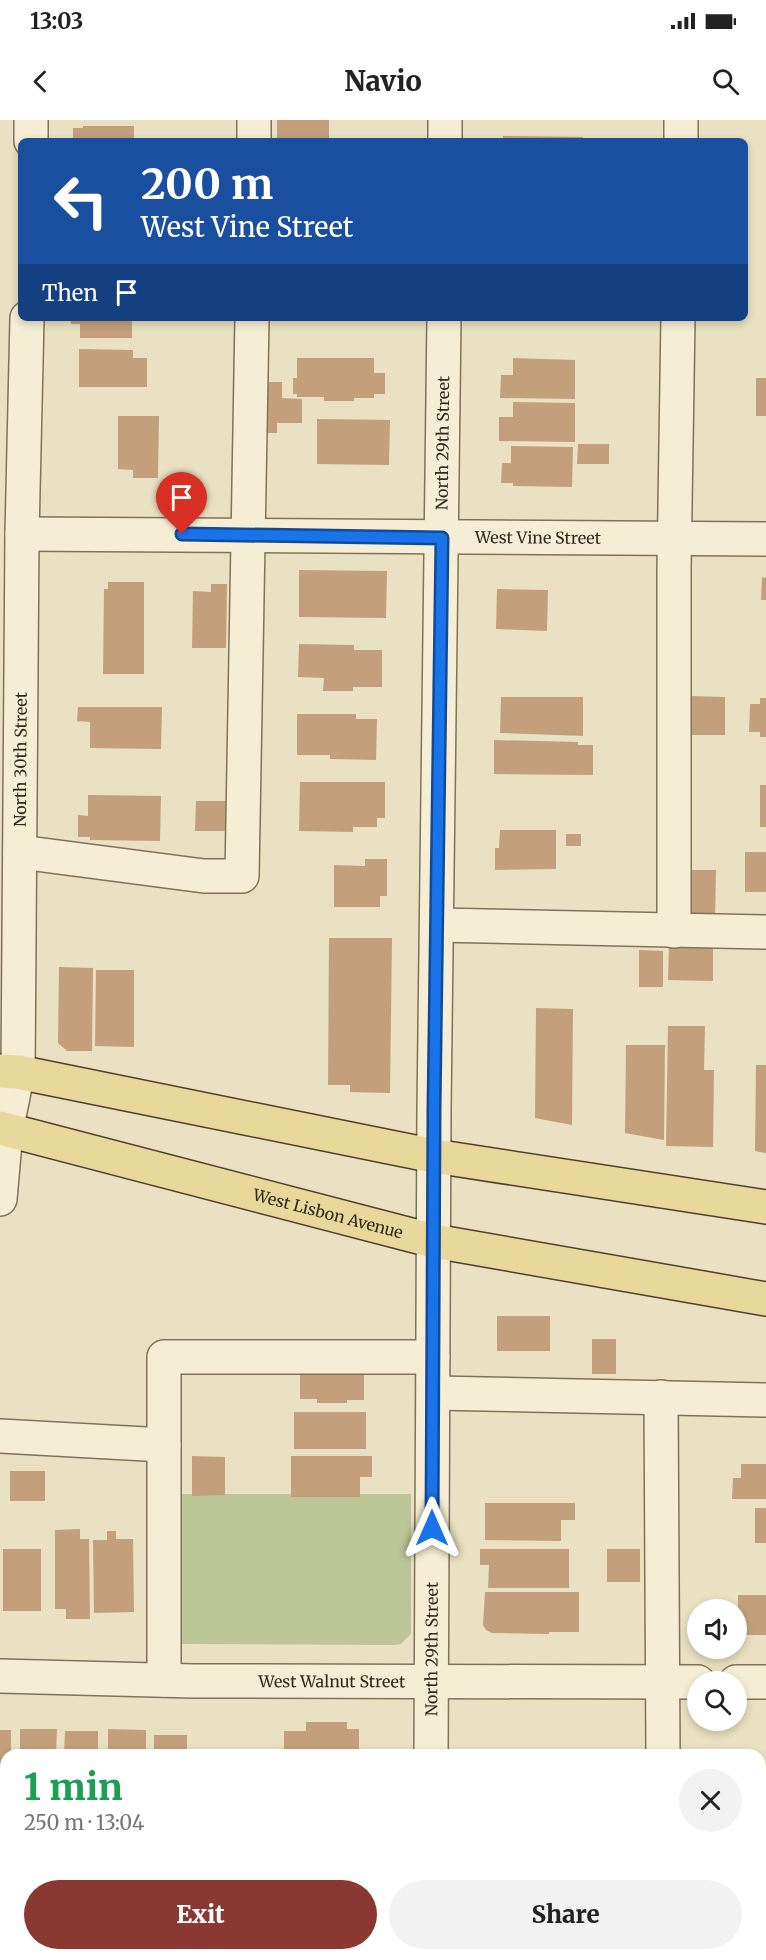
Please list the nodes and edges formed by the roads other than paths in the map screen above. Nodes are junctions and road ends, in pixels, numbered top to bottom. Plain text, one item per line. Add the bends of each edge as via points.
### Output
1 (31, 120) edge
2 (254, 120) edge
3 (445, 120) edge
4 (681, 120) edge
5 (31, 138) edge
6 (254, 138) edge
7 (445, 138) edge
8 (681, 138) edge
9 (27, 321) edge
10 (252, 321) edge
11 (444, 321) edge
12 (678, 321) edge
13 (22, 534) junction
14 (249, 535) junction
15 (442, 538) junction
16 (675, 538) junction
17 (766, 539) edge
18 (20, 852) junction
19 (437, 925) junction
20 (674, 931) junction
21 (766, 932) edge
22 (9, 1071) edge
23 (3, 1130) edge
24 (434, 1156) junction
25 (0, 1199) edge
26 (766, 1207) edge
27 (434, 1241) junction
28 (766, 1299) edge
29 (433, 1357) junction
30 (434, 1393) junction
31 (661, 1397) junction
32 (766, 1400) edge
33 (0, 1436) edge
34 (164, 1444) junction
35 (0, 1676) edge
36 (164, 1680) junction
37 (663, 1681) junction
38 (431, 1682) junction
39 (687, 1682) edge
40 (747, 1682) edge
41 (766, 1682) edge
42 (431, 1749) edge
43 (663, 1749) edge

1 - 5 street
2 - 6 street
3 - 7 street
4 - 8 street
9 - 13 street, North 30th Street
10 - 14 street
11 - 15 street, North 29th Street
12 - 16 street
13 - 14 street, West Vine Street
13 - 18 street, North 30th Street
14 - 15 street, West Vine Street
14 - 18 street via 242,876 204,876
15 - 16 street, West Vine Street
15 - 19 street, North 29th Street
16 - 17 street, West Vine Street
16 - 20 street
18 - 22 street, North 30th Street
19 - 20 street
19 - 24 street, North 29th Street
20 - 21 street
22 - 23 street, North 30th Street
22 - 24 main road
23 - 25 street, North 30th Street
23 - 27 main road, West Lisbon Avenue
24 - 26 main road
24 - 27 street, North 29th Street
27 - 28 main road, West Lisbon Avenue
27 - 29 street, North 29th Street
29 - 30 street, North 29th Street
29 - 34 street via 164,1357
30 - 31 street
30 - 38 street, North 29th Street
31 - 32 street
31 - 37 street
33 - 34 street
34 - 36 street
35 - 36 street, West Walnut Street
36 - 38 street, West Walnut Street
37 - 38 street, West Walnut Street
37 - 39 street, West Walnut Street
37 - 43 street
38 - 42 street, North 29th Street
40 - 41 street

